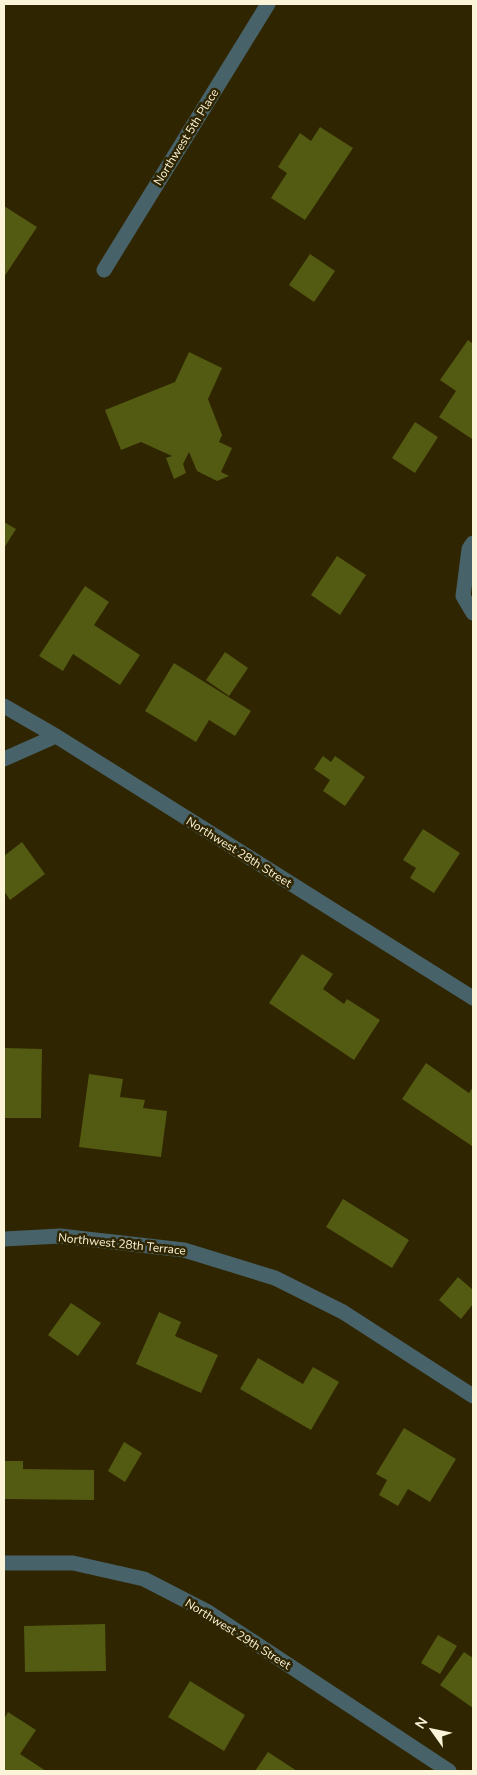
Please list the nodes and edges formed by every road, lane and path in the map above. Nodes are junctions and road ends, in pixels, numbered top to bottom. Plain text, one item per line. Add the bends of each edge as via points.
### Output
1 (268, 4) edge
2 (104, 270) dead end
3 (473, 542) edge
4 (473, 613) edge
5 (4, 706) edge
6 (56, 736) junction
7 (4, 759) edge
8 (473, 998) edge
9 (4, 1239) edge
10 (473, 1396) edge
11 (4, 1563) edge
12 (449, 1771) edge

1 - 2 street, Northwest 5th Place
3 - 4 street via 469,549 463,596
5 - 6 street, Northwest 28th Street
6 - 7 street
6 - 8 street, Northwest 28th Street
9 - 10 street, Northwest 28th Terrace via 60,1236 184,1250 275,1278 343,1312
11 - 12 street, Northwest 29th Street via 73,1563 144,1579 208,1612

